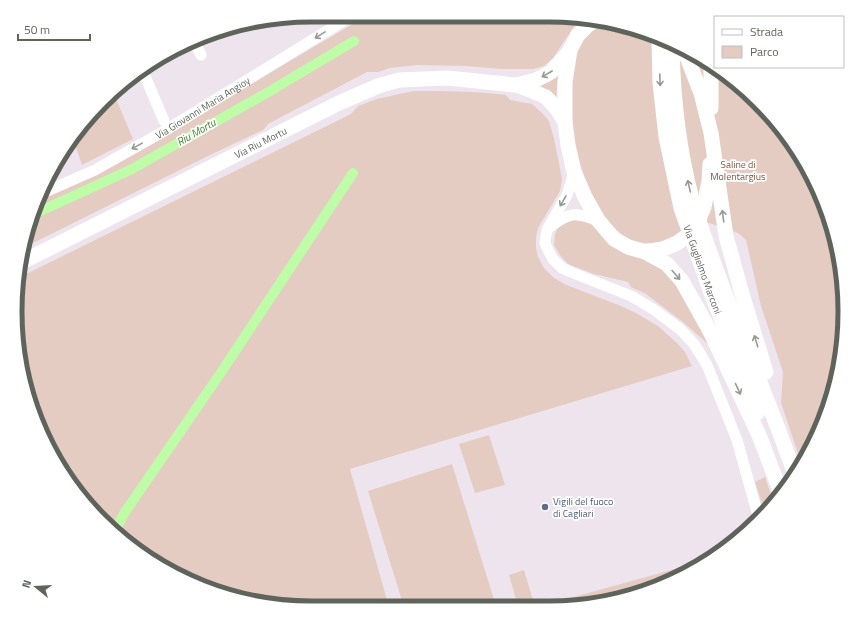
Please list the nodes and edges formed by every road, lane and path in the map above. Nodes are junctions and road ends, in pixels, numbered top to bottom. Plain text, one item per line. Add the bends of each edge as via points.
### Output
1 (343, 22) edge
2 (589, 25) edge
3 (660, 44) edge
4 (196, 46) edge
5 (570, 50) junction
6 (672, 50) edge
7 (201, 55) dead end
8 (687, 58) edge
9 (711, 72) edge
10 (145, 75) edge
11 (516, 85) junction
12 (164, 121) dead end
13 (565, 122) junction
14 (711, 133) junction
15 (574, 172) junction
16 (51, 185) edge
17 (598, 220) junction
18 (548, 228) junction
19 (645, 252) junction
20 (27, 259) edge
21 (717, 291) junction
22 (794, 465) edge
23 (793, 466) edge
24 (783, 481) edge
25 (779, 487) edge
26 (757, 512) edge

1 -> 16 street, Via Giovanni Maria Angioy via 160,134 95,170
2 - 5 main road via 578,35
3 -> 21 main road, Via Guglielmo Marconi via 660,83 666,137 681,208
4 - 7 street
5 -> 11 main road, Via Riu Mortu via 551,72 536,80
5 - 13 main road via 565,82
21 -> 6 main road, Via Guglielmo Marconi via 684,164 676,110
8 - 14 main road via 701,93
9 - 14 main road
10 - 12 street
11 - 13 main road, Via Riu Mortu via 546,97
11 - 20 main road, Via Riu Mortu via 446,78 399,80 378,86 339,103
13 - 15 main road
14 - 19 main road via 709,181 704,207 694,231 663,249
22 -> 14 main road via 732,261
15 - 17 main road
15 -> 18 street via 567,195
17 - 18 street via 578,214 568,215
17 - 19 main road via 614,239
18 - 26 street via 545,243 553,259 562,268 631,296 680,329 694,344 707,365 738,440
19 -> 25 main road via 667,264 682,281 710,331 759,435
21 - 23 main road, Via Guglielmo Marconi
21 - 24 main road, Via Guglielmo Marconi

